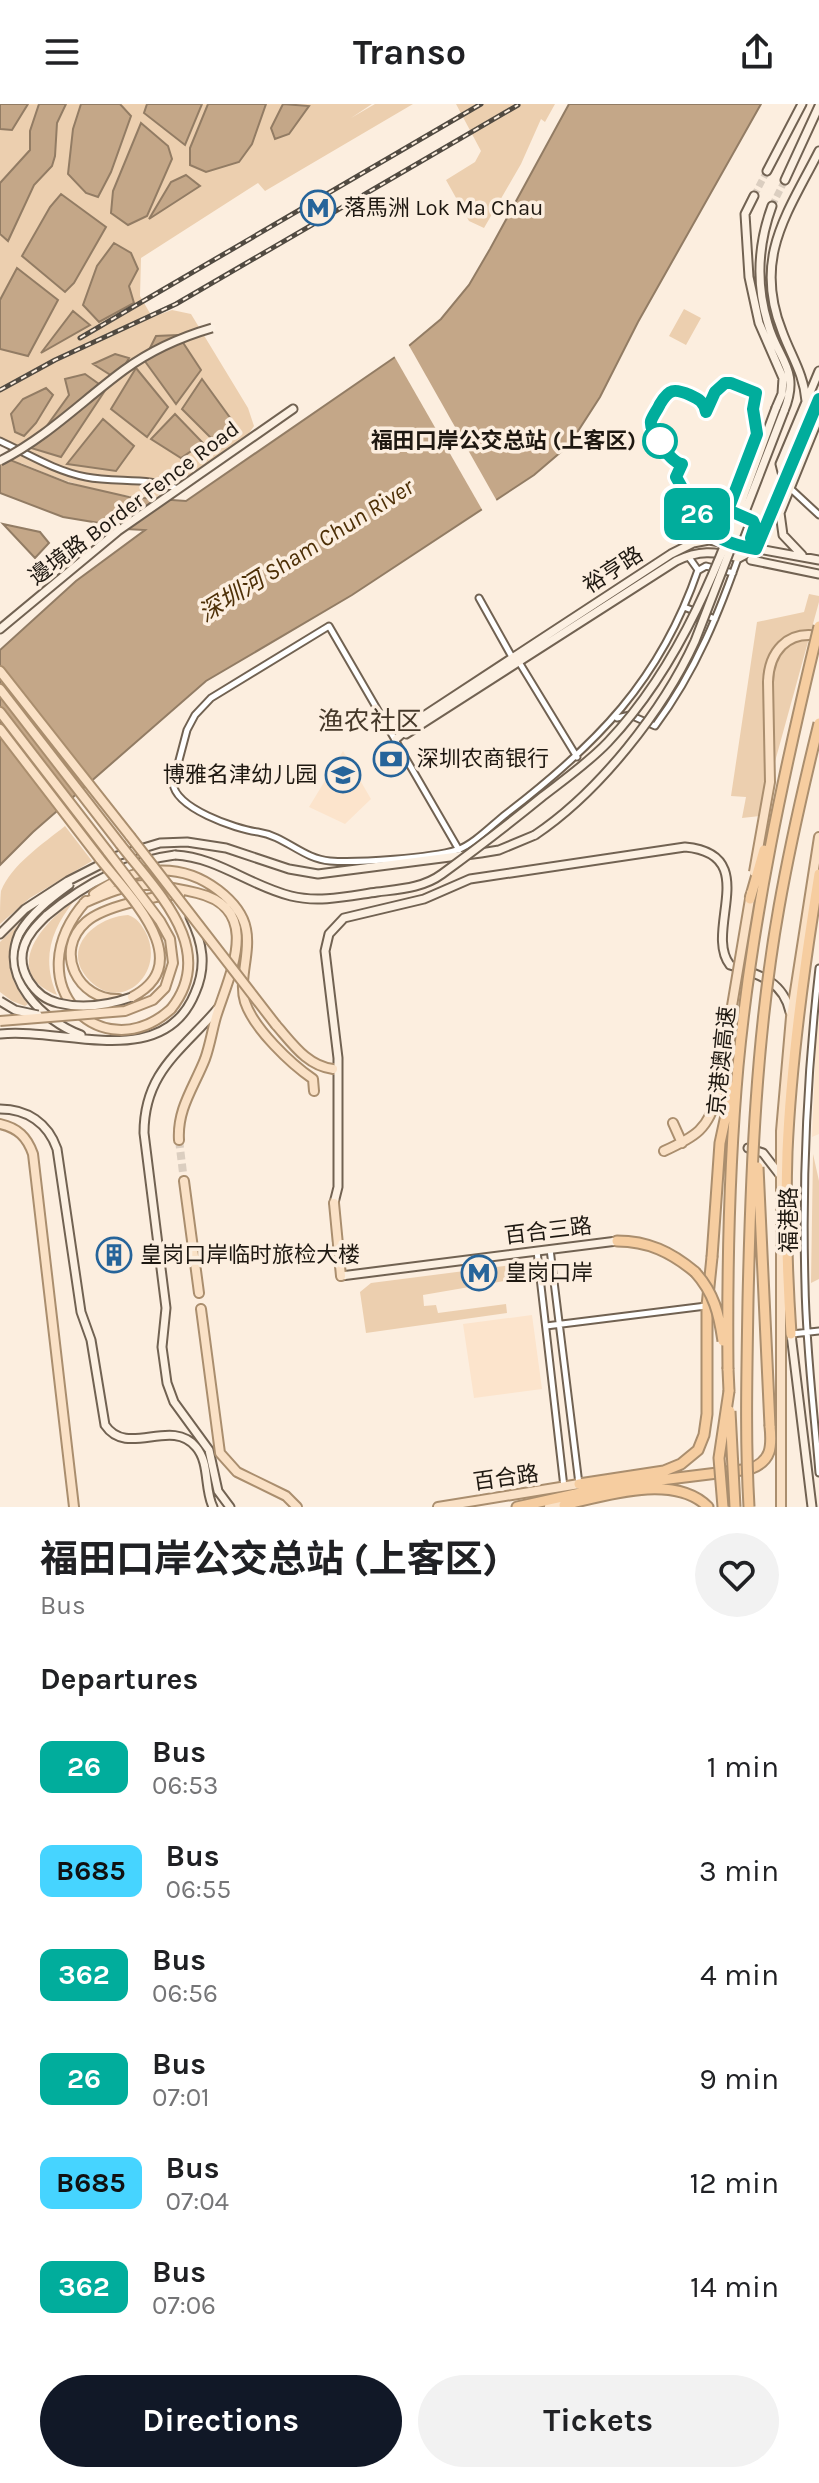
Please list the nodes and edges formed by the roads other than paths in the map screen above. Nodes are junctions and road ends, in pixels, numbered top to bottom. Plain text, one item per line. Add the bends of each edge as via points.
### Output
1 (802, 104) edge
2 (819, 106) edge
3 (819, 151) edge
4 (767, 171) tunnel mouth
5 (785, 180) tunnel mouth
6 (754, 196) tunnel mouth
7 (772, 206) tunnel mouth
8 (212, 328) dead end
9 (819, 371) edge
10 (819, 399) edge
11 (806, 401) junction
12 (293, 409) dead end
13 (780, 410) junction
14 (819, 417) edge
15 (0, 441) edge
16 (0, 461) edge
17 (786, 483) junction
18 (178, 489) junction
19 (819, 515) edge
20 (742, 547) junction
21 (756, 549) junction
22 (687, 555) junction
23 (803, 557) junction
24 (739, 558) junction
25 (752, 560) junction
26 (819, 560) edge
27 (698, 570) junction
28 (733, 573) junction
29 (819, 574) edge
30 (479, 598) dead end
31 (684, 607) junction
32 (715, 619) junction
33 (819, 626) edge
34 (0, 629) edge
35 (819, 636) edge
36 (516, 660) junction
37 (0, 671) edge
38 (0, 689) edge
39 (0, 712) edge
40 (613, 721) junction
41 (819, 723) edge
42 (0, 729) edge
43 (396, 739) junction
44 (577, 757) junction
45 (780, 797) junction
46 (819, 837) edge
47 (459, 850) junction
48 (97, 863) junction
49 (122, 869) junction
50 (819, 874) edge
51 (203, 895) junction
52 (179, 898) junction
53 (750, 899) junction
54 (84, 903) junction
55 (0, 933) edge
56 (819, 968) edge
57 (132, 997) junction
58 (0, 1001) edge
59 (222, 1002) junction
60 (52, 1017) junction
61 (791, 1017) junction
62 (0, 1021) edge
63 (0, 1034) edge
64 (134, 1040) junction
65 (738, 1065) junction
66 (333, 1069) dead end
67 (314, 1091) dead end
68 (0, 1109) edge
69 (756, 1119) junction
70 (673, 1123) dead end
71 (0, 1124) edge
72 (179, 1140) tunnel mouth
73 (682, 1143) junction
74 (748, 1148) dead end
75 (664, 1151) dead end
76 (780, 1175) junction
77 (184, 1181) tunnel mouth
78 (334, 1203) joint
79 (617, 1241) joint
80 (550, 1249) junction
81 (537, 1251) junction
82 (341, 1276) joint
83 (199, 1293) dead end
84 (707, 1306) junction
85 (201, 1309) dead end
86 (559, 1325) junction
87 (546, 1326) junction
88 (819, 1331) edge
89 (807, 1333) junction
90 (791, 1334) junction
91 (728, 1369) junction
92 (729, 1391) junction
93 (554, 1395) junction
94 (569, 1402) junction
95 (577, 1465) junction
96 (562, 1467) junction
97 (819, 1473) edge
98 (579, 1484) junction
99 (564, 1487) junction
100 (564, 1506) edge
101 (74, 1507) edge
102 (213, 1507) edge
103 (230, 1507) edge
104 (297, 1507) edge
105 (438, 1507) edge
106 (517, 1507) edge
107 (549, 1507) edge
108 (708, 1507) edge
109 (723, 1507) edge
110 (735, 1507) edge
111 (749, 1507) edge
112 (781, 1507) edge
113 (812, 1507) edge

1 - 4 main road
2 - 5 main road
3 - 11 main road via 779,232 770,272 775,309 804,380
6 - 13 main road via 745,214 749,277 759,323 783,378
7 - 13 main road via 760,259 760,287 769,328 791,375 792,391
8 - 16 main road, bridge via 133,364 53,429
9 - 11 main road
10 - 17 main road
11 - 17 main road via 780,464
12 - 18 main road, 邊境路 Border Fence Road
13 - 48 main road, bridge via 679,674 614,761 535,835 499,850 332,873 300,872 226,848 187,842 134,849
13 - 49 main road, bridge via 689,629 666,668 598,752 442,874 412,887 306,899 279,893 203,859 175,855
14 - 17 main road
15 - 18 street via 66,472
17 - 19 street
17 - 21 main road
17 - 23 main road via 780,525
18 - 34 main road, 邊境路 Border Fence Road via 118,531
20 - 21 main road, 裕亨路
20 - 24 street
20 - 36 main road, 裕亨路 via 709,540 687,546
21 - 23 main road, 裕亨路
21 - 24 main road
21 - 25 main road
22 - 24 main road, 裕亨路 via 716,551
22 - 27 street
22 - 36 main road, 裕亨路
23 - 26 main road, 裕亨路
24 - 25 main road, 裕亨路
24 - 28 street
25 - 29 main road, 裕亨路
27 - 28 street via 706,566
27 - 31 street
28 - 32 street
30 - 36 street
31 - 32 street
31 - 40 street via 651,668
32 - 40 street via 690,674 655,726 630,715
33 - 45 highway, 京港澳高速, bridge
35 - 53 main road, bridge via 794,637 780,646 769,664 770,782
36 - 43 main road, 裕亨路
36 - 44 street
37 - 52 main road, bridge
38 - 54 main road, bridge via 172,913 188,948 188,978 171,1009 152,1022 125,1029 99,1025 76,1010 60,983 57,961 66,928
39 - 60 main road, bridge via 166,931 173,955 169,979 153,1000 135,1009
40 - 44 street
41 - 69 highway, 京港澳高速, bridge via 778,910
42 - 48 main road
43 - 47 street
43 - 47 street via 329,626 211,698 187,730 173,791 187,804 235,827 276,836 318,859
44 - 47 street
45 - 53 highway, bridge
45 - 65 highway, 京港澳高速, bridge
46 - 61 main road
48 - 55 main road via 38,899
48 - 57 main road, bridge via 146,918 159,945 157,972
48 - 64 main road via 28,921 15,945 14,970 25,995 66,1028 98,1039
49 - 54 main road
49 - 57 main road, bridge via 78,891 46,916 22,952 27,977 54,1002 113,1003
50 - 90 highway via 789,1116
51 - 54 main road via 158,884 128,885
51 - 57 main road, bridge via 170,894 112,909 78,930 72,966 80,982 108,999
51 - 59 main road via 225,908 237,931
52 - 64 main road, bridge via 203,960 194,997 178,1021
52 - 66 main road, bridge via 276,1025 304,1056
53 - 73 main road, bridge via 717,1095 708,1122
54 - 67 main road via 120,879 173,869 225,895 238,909 247,932 245,1003 289,1062 313,1079
56 - 89 street, 福港路 via 805,1137
58 - 60 main road, bridge via 25,1013
59 - 72 main road via 181,1112
59 - 103 main road via 158,1075 147,1103 144,1133 166,1308 162,1347 167,1383 174,1402 209,1450 218,1491
60 - 62 main road, bridge
61 - 76 main road
61 - 78 main road via 788,1002 774,984 726,960 725,872 714,856 695,848 481,877 424,899 354,913 329,934 325,951 339,1078
63 - 64 main road
65 - 84 highway, bridge via 721,1133
65 - 91 highway, 京港澳高速, bridge via 729,1204
68 - 102 main road via 38,1121 57,1149 81,1312 105,1425 121,1439 171,1435 191,1443 203,1461
69 - 106 highway, bridge via 769,1457 750,1469 612,1486
69 - 111 highway, 京港澳高速, bridge via 749,1279
70 - 73 main road
71 - 101 main road via 25,1137 33,1154
73 - 75 main road
74 - 76 main road via 763,1153
76 - 112 main road
77 - 83 main road
78 - 82 main road
79 - 80 main road, 百合三路
79 - 91 highway, bridge via 658,1248 695,1272 718,1309
80 - 81 main road, 百合三路
80 - 86 street
81 - 82 main road, 百合三路
81 - 87 street
84 - 86 street
84 - 98 highway via 707,1414 698,1450 664,1471
85 - 104 main road via 220,1453 237,1472
86 - 87 street
86 - 94 street
87 - 93 street
88 - 89 street
89 - 90 street
89 - 97 street, 福港路
90 - 113 main road
91 - 92 highway, 京港澳高速, bridge
92 - 109 highway, bridge via 719,1458
92 - 110 highway, 京港澳高速, bridge
93 - 94 street
93 - 96 street
94 - 95 street
95 - 96 street
95 - 98 street
96 - 99 street
98 - 99 main road, 百合路
99 - 105 main road, 百合路
100 - 107 main road, 百合路
100 - 108 highway via 671,1488 692,1494

